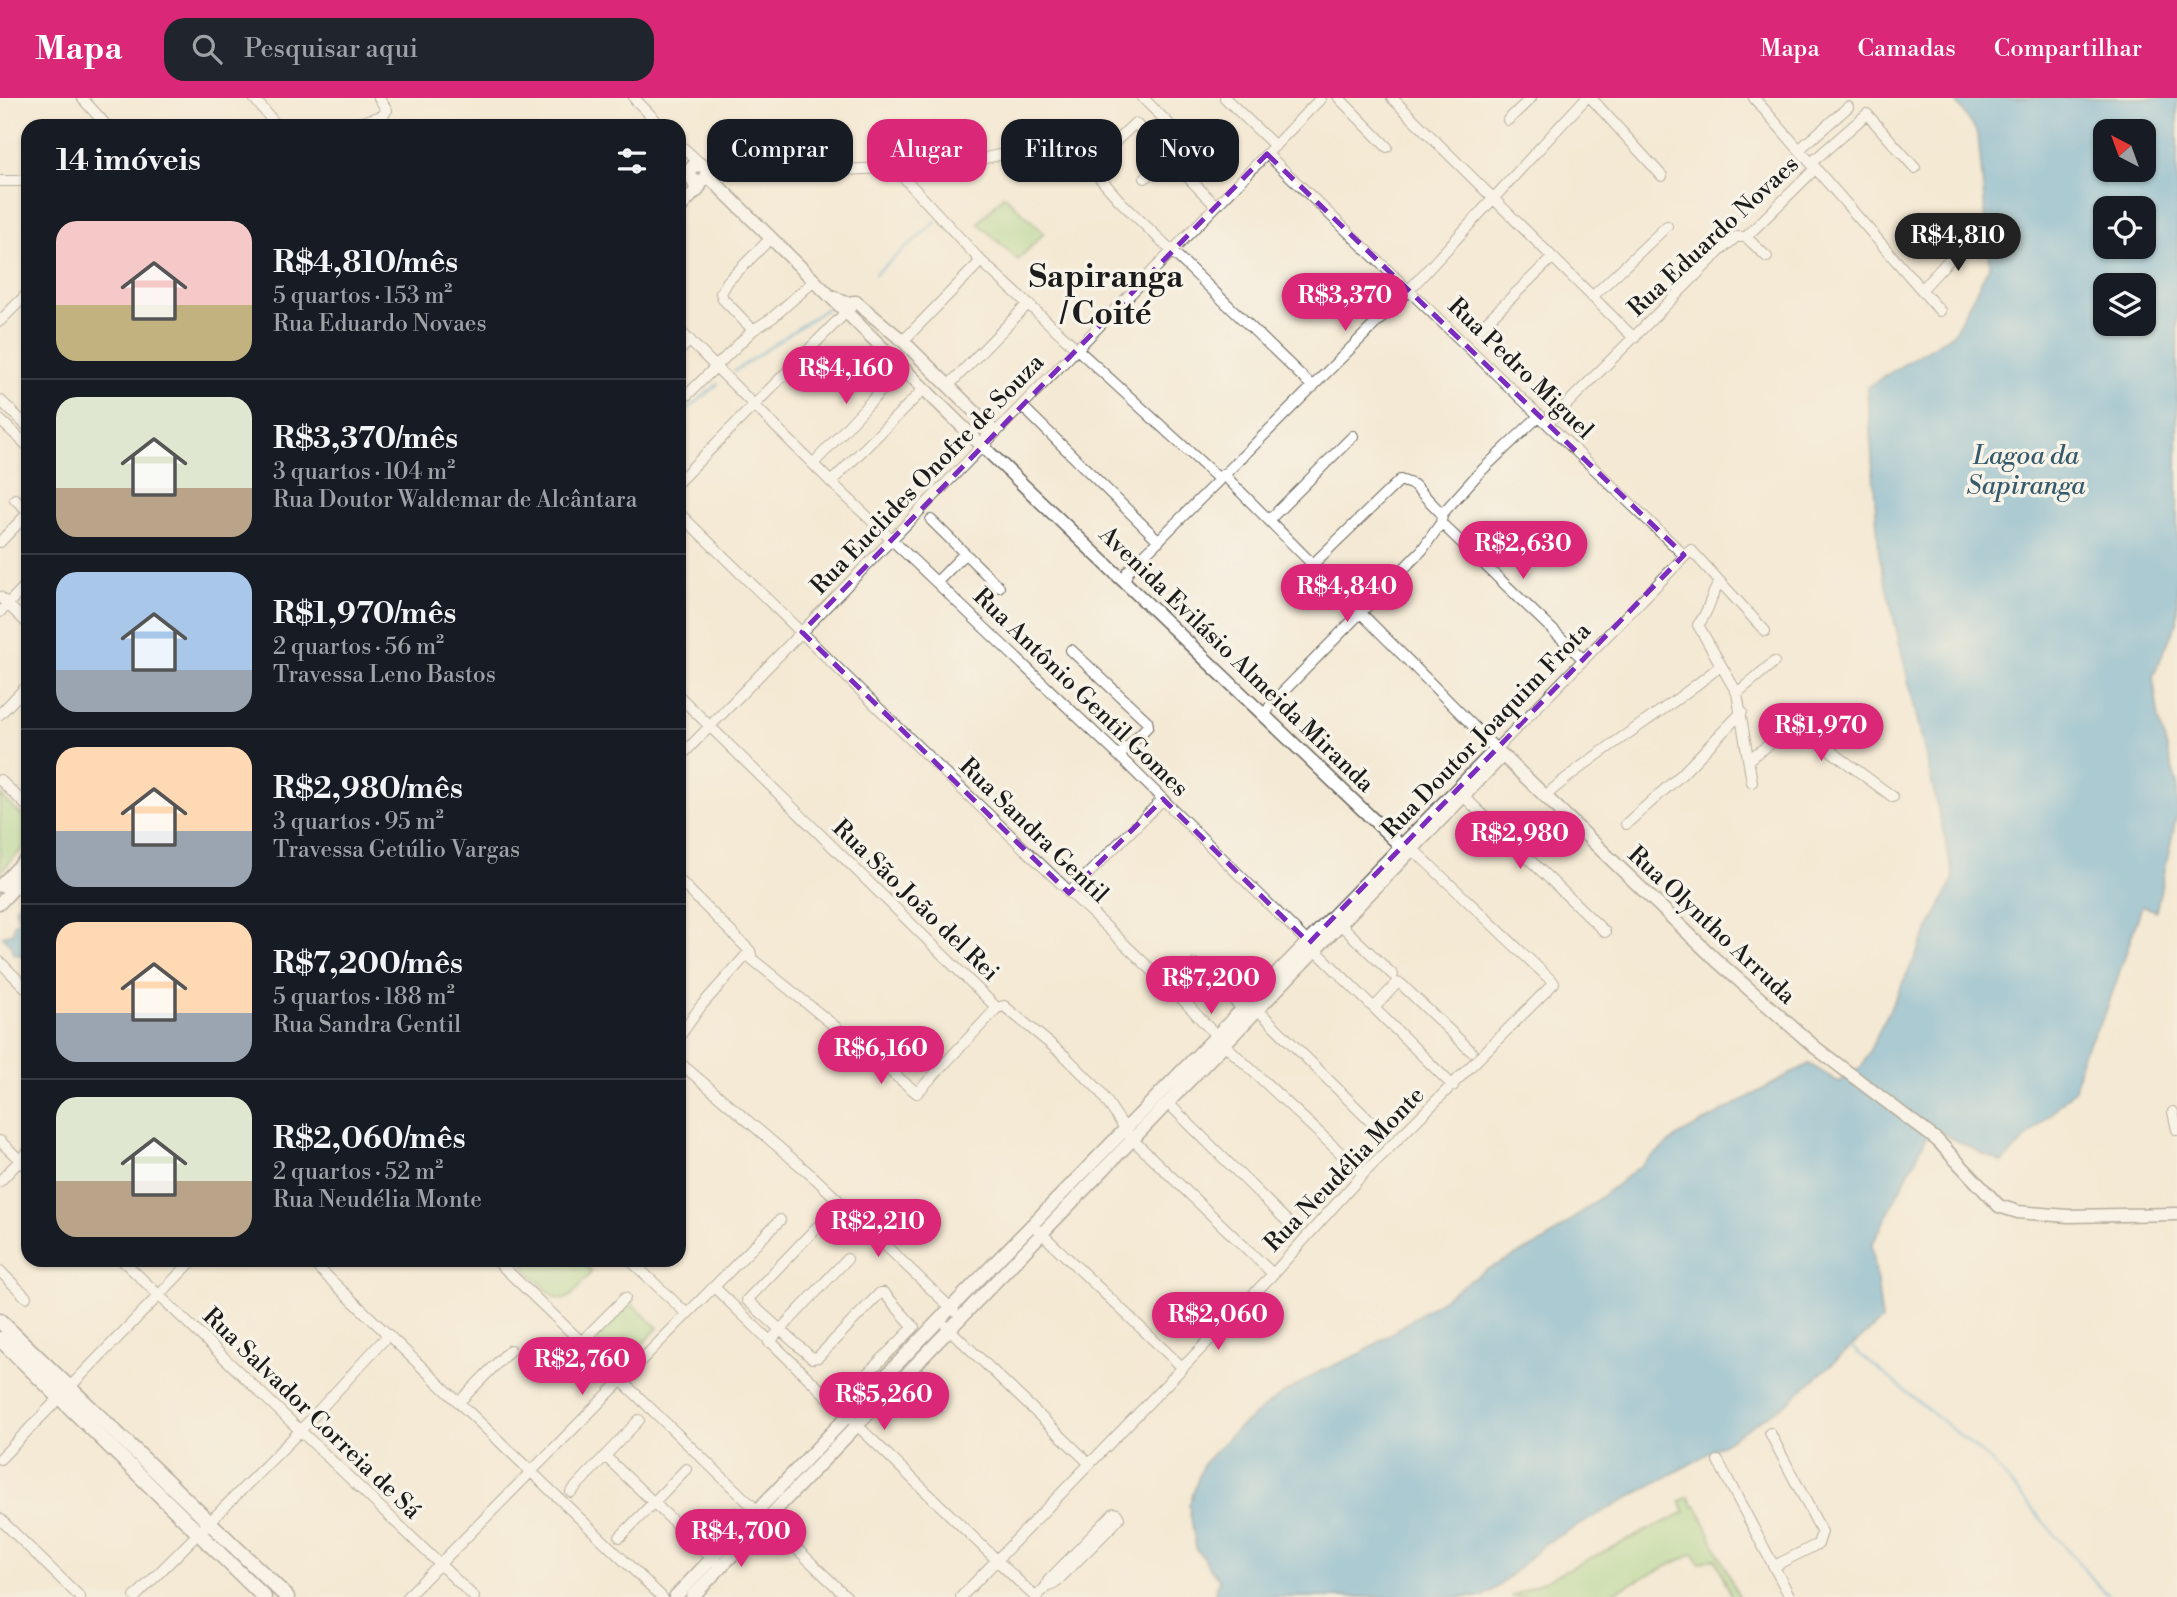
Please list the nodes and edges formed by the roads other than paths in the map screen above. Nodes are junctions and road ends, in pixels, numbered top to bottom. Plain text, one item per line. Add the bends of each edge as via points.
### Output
1 (82, 98) edge
2 (254, 98) edge
3 (379, 98) edge
4 (634, 98) edge
5 (1143, 98) edge
6 (1225, 98) edge
7 (1321, 98) edge
8 (1339, 98) edge
9 (1392, 98) edge
10 (1531, 98) edge
11 (1754, 98) edge
12 (1584, 99) edge
13 (1848, 107) dead end
14 (101, 119) edge
15 (270, 119) edge
16 (372, 119) edge
17 (654, 119) edge
18 (1163, 119) edge
19 (1508, 120) dead end
20 (1136, 124) edge
21 (1122, 135) edge
22 (1275, 146) junction
23 (1387, 147) dead end
24 (1801, 148) junction
25 (1267, 154) junction
26 (686, 155) edge
27 (987, 158) edge
28 (1814, 165) junction
29 (1915, 168) dead end
30 (867, 169) edge
31 (698, 173) edge
32 (1662, 176) dead end
33 (0, 181) edge
34 (21, 181) edge
35 (908, 182) edge
36 (1193, 182) edge
37 (686, 196) edge
38 (1492, 197) junction
39 (1216, 206) junction
40 (1667, 226) dead end
41 (1961, 234) dead end
42 (1746, 237) junction
43 (771, 238) junction
44 (1173, 253) junction
45 (1767, 257) dead end
46 (1552, 258) junction
47 (981, 261) junction
48 (815, 280) junction
49 (1410, 289) junction
50 (1922, 289) junction
51 (831, 295) junction
52 (1592, 297) junction
53 (21, 300) edge
54 (856, 302) junction
55 (1027, 306) junction
56 (1940, 311) dead end
57 (845, 312) junction
58 (0, 321) edge
59 (1479, 329) dead end
60 (753, 330) junction
61 (686, 336) edge
62 (1634, 338) junction
63 (690, 340) junction
64 (903, 341) junction
65 (686, 344) edge
66 (1075, 350) junction
67 (718, 366) junction
68 (902, 368) junction
69 (948, 386) junction
70 (1313, 387) junction
71 (924, 389) junction
72 (686, 396) edge
73 (0, 400) edge
74 (754, 403) junction
75 (1022, 406) junction
76 (1544, 419) junction
77 (0, 420) edge
78 (21, 420) edge
79 (1353, 436) dead end
80 (21, 440) edge
81 (985, 445) junction
82 (813, 464) junction
83 (686, 474) edge
84 (1221, 477) junction
85 (831, 482) junction
86 (15, 499) dead end
87 (21, 505) edge
88 (1442, 518) junction
89 (21, 519) edge
90 (686, 520) edge
91 (930, 520) dead end
92 (1269, 520) junction
93 (2, 537) edge
94 (892, 540) junction
95 (1159, 541) junction
96 (965, 553) junction
97 (1684, 555) junction
98 (1311, 566) junction
99 (1125, 579) junction
100 (937, 582) junction
101 (1720, 582) junction
102 (999, 587) dead end
103 (21, 589) edge
104 (3, 604) edge
105 (1358, 613) junction
106 (21, 618) edge
107 (1765, 631) dead end
108 (802, 632) junction
109 (1071, 650) dead end
110 (1584, 660) junction
111 (1774, 662) dead end
112 (1721, 665) junction
113 (21, 692) edge
114 (1737, 693) junction
115 (686, 703) edge
116 (1742, 712) junction
117 (0, 714) edge
118 (1265, 715) junction
119 (710, 726) junction
120 (686, 751) edge
121 (1499, 753) junction
122 (1119, 756) junction
123 (1749, 759) junction
124 (0, 780) edge
125 (1752, 782) dead end
126 (1460, 793) junction
127 (1544, 797) junction
128 (1893, 797) dead end
129 (1163, 799) junction
130 (21, 800) edge
131 (1626, 824) dead end
132 (1404, 850) junction
133 (21, 864) edge
134 (21, 880) edge
135 (0, 886) edge
136 (686, 887) edge
137 (1069, 893) junction
138 (0, 903) edge
139 (1341, 925) junction
140 (1605, 932) dead end
141 (1313, 947) junction
142 (750, 951) junction
143 (0, 962) edge
144 (1195, 964) dead end
145 (1393, 975) dead end
146 (1554, 982) joint
147 (21, 983) edge
148 (996, 1008) junction
149 (1242, 1008) junction
150 (1374, 1008) junction
151 (1258, 1010) junction
152 (686, 1027) edge
153 (1221, 1039) junction
154 (1471, 1051) dead end
155 (686, 1068) edge
156 (1453, 1086) junction
157 (1168, 1103) junction
158 (2173, 1112) dead end
159 (2177, 1130) edge
160 (1129, 1134) junction
161 (1383, 1134) dead end
162 (0, 1141) edge
163 (21, 1157) edge
164 (21, 1163) edge
165 (1363, 1174) junction
166 (0, 1181) edge
167 (2177, 1214) edge
168 (780, 1220) dead end
169 (1292, 1226) dead end
170 (817, 1227) dead end
171 (1037, 1228) junction
172 (847, 1259) dead end
173 (128, 1267) edge
174 (186, 1267) edge
175 (317, 1267) edge
176 (503, 1267) edge
177 (637, 1267) edge
178 (0, 1271) edge
179 (1273, 1274) junction
180 (714, 1287) junction
181 (158, 1295) junction
182 (26, 1297) dead end
183 (625, 1298) dead end
184 (955, 1312) junction
185 (687, 1314) junction
186 (0, 1321) edge
187 (943, 1324) junction
188 (779, 1331) junction
189 (388, 1335) junction
190 (0, 1339) edge
191 (581, 1342) junction
192 (769, 1342) junction
193 (510, 1350) dead end
194 (1182, 1367) junction
195 (620, 1379) junction
196 (860, 1381) dead end
197 (65, 1392) junction
198 (460, 1401) junction
199 (639, 1420) dead end
200 (851, 1421) junction
201 (300, 1431) junction
202 (1770, 1433) dead end
203 (605, 1456) junction
204 (0, 1459) edge
205 (1718, 1461) dead end
206 (1090, 1464) junction
207 (686, 1469) dead end
208 (532, 1471) junction
209 (571, 1492) dead end
210 (654, 1502) junction
211 (735, 1513) dead end
212 (762, 1514) junction
213 (0, 1519) edge
214 (204, 1528) junction
215 (620, 1536) dead end
216 (701, 1547) junction
217 (996, 1560) junction
218 (716, 1562) junction
219 (440, 1564) junction
220 (1774, 1566) junction
221 (1046, 1587) junction
222 (964, 1596) edge
223 (80, 1597) edge
224 (135, 1597) edge
225 (264, 1597) edge
226 (287, 1597) edge
227 (407, 1597) edge
228 (474, 1597) edge
229 (662, 1597) edge
230 (675, 1597) edge
231 (692, 1597) edge
232 (847, 1597) edge
233 (1035, 1597) edge
234 (1790, 1597) edge

1 - 14 street
2 - 15 street
3 - 16 street via 387,110
4 - 17 street
5 - 18 street
6 - 22 street
7 - 22 street, Rua Euclides Onofre de Souza
8 - 23 street
9 - 38 street
10 - 19 street
11 - 24 street, Rua Eduardo Novaes
12 - 32 street
12 - 38 street
13 - 24 street
20 - 21 street
22 - 25 street, Rua Euclides Onofre de Souza
24 - 28 street, Rua Eduardo Novaes
25 - 39 street, Rua Euclides Onofre de Souza
25 - 49 street, Rua Pedro Miguel
26 - 31 street, Avenida Evilásio Almeida Miranda
27 - 44 street via 1050,144 1076,151
28 - 29 street via 1867,114
28 - 42 street, Rua Eduardo Novaes
28 - 50 street, Rua Eduardo Novaes
30 - 31 street
31 - 37 street
31 - 43 street, Avenida Evilásio Almeida Miranda
33 - 34 street
35 - 47 street, Rua Olyntho Arruda
36 - 39 street
38 - 46 street
38 - 49 street
39 - 44 street, Rua Euclides Onofre de Souza
40 - 52 street
41 - 50 street via 1949,260
42 - 45 street
42 - 62 street, Rua Eduardo Novaes via 1735,237
43 - 48 street, Avenida Evilásio Almeida Miranda
43 - 60 street via 721,293
44 - 66 street, Rua Euclides Onofre de Souza
44 - 70 street
46 - 52 street
46 - 59 street
47 - 55 street, Rua Olyntho Arruda
47 - 64 street
48 - 51 street, Avenida Evilásio Almeida Miranda
48 - 60 street
49 - 70 street
49 - 76 street, Rua Pedro Miguel
50 - 56 street, Rua Eduardo Novaes
51 - 54 street, Avenida Evilásio Almeida Miranda via 845,303
51 - 57 street, Avenida Evilásio Almeida Miranda
52 - 62 street
53 - 58 street
54 - 57 street
54 - 64 street, Avenida Evilásio Almeida Miranda
55 - 66 street, Rua Olyntho Arruda
55 - 69 street
57 - 68 street, Avenida Evilásio Almeida Miranda
57 - 74 street
60 - 67 street
61 - 63 street, Rua Antônio Gentil Gomes
62 - 76 street, Rua Eduardo Novaes
63 - 65 street
63 - 67 street, Rua Antônio Gentil Gomes
64 - 69 street, Avenida Evilásio Almeida Miranda
66 - 75 street, Rua Euclides Onofre de Souza
66 - 84 street, Rua Olyntho Arruda
67 - 72 street
67 - 74 street, Rua Antônio Gentil Gomes
68 - 71 street, Avenida Evilásio Almeida Miranda
68 - 82 street
69 - 81 street, Avenida Evilásio Almeida Miranda via 990,427
70 - 84 street
71 - 81 street, Avenida Evilásio Almeida Miranda
71 - 85 street
73 - 78 street
74 - 82 street, Rua Antônio Gentil Gomes
74 - 83 street
75 - 81 street, Rua Euclides Onofre de Souza
75 - 95 street
76 - 88 street, Rua Eduardo Novaes
76 - 97 street, Rua Pedro Miguel
77 - 80 street
79 - 92 street
81 - 94 street, Rua Euclides Onofre de Souza
81 - 99 street, Avenida Evilásio Almeida Miranda
82 - 85 street, Rua Antônio Gentil Gomes
84 - 92 street, Rua Olyntho Arruda
84 - 95 street
85 - 94 street, Rua Antônio Gentil Gomes
86 - 87 street
88 - 98 street via 1414,485 1400,480
88 - 105 street, Rua Eduardo Novaes via 1422,550
88 - 110 street
89 - 93 street
90 - 108 street, Rua Sandra Gentil
91 - 96 street
92 - 98 street, Rua Olyntho Arruda
94 - 100 street, Rua Antônio Gentil Gomes
94 - 108 street, Rua Euclides Onofre de Souza
95 - 99 street
96 - 100 street
96 - 102 street
97 - 101 street, Rua Pedro Miguel via 1691,550
97 - 110 street, Rua Doutor Joaquim Frota
98 - 105 street, Rua Olyntho Arruda
99 - 118 street, Avenida Evilásio Almeida Miranda
100 - 122 street, Rua Antônio Gentil Gomes
101 - 107 street
101 - 112 street via 1698,625
103 - 104 street
104 - 106 street
105 - 118 street, Rua Eduardo Novaes
105 - 121 street, Rua Olyntho Arruda
108 - 119 street, Rua Euclides Onofre de Souza
108 - 137 street, Rua Sandra Gentil
109 - 122 street via 1147,721 1148,726
110 - 121 street, Rua Doutor Joaquim Frota
111 - 114 street
112 - 114 street
112 - 127 street
113 - 117 street
114 - 116 street
115 - 119 street, Rua São João del Rei
116 - 123 street
116 - 131 street
118 - 132 street, Avenida Evilásio Almeida Miranda
119 - 120 street, Rua Euclides Onofre de Souza
119 - 148 street, Rua São João del Rei
121 - 126 street, Rua Doutor Joaquim Frota
121 - 127 street, Rua Olyntho Arruda
122 - 129 street, Rua Antônio Gentil Gomes
123 - 125 street
123 - 128 street via 1788,731 1800,728
124 - 130 street
126 - 132 street, Rua Doutor Joaquim Frota
126 - 140 street
127 - 167 street, Rua Olyntho Arruda via 1716,960 1937,1140 1989,1198 2010,1210 2068,1216
129 - 137 street
129 - 141 street, Rua Antônio Gentil Gomes
132 - 139 street, Rua Doutor Joaquim Frota
132 - 141 street, Rua Doutor Joaquim Frota
132 - 146 street, Avenida Evilásio Almeida Miranda via 1417,853
133 - 135 street
134 - 138 street
136 - 142 street
137 - 153 street, Rua Sandra Gentil
139 - 141 street, Rua Doutor Joaquim Frota
139 - 145 street
141 - 149 street, Rua Doutor Joaquim Frota
141 - 150 street, Rua Antônio Gentil Gomes
141 - 151 street, Rua Doutor Joaquim Frota
142 - 148 street via 752,959 917,1093
142 - 152 street
143 - 147 street
144 - 149 street
146 - 156 street, Rua Neudélia Monte
148 - 160 street, Rua São João del Rei via 1004,1006 1065,1056 1098,1090
149 - 153 street, Rua Doutor Joaquim Frota
150 - 154 street via 1401,984
150 - 156 street, Rua Antônio Gentil Gomes
151 - 153 street, Rua Doutor Joaquim Frota
151 - 161 street
153 - 157 street, Rua Doutor Joaquim Frota
153 - 160 street, Rua Doutor Joaquim Frota
153 - 165 street, Rua Sandra Gentil
155 - 184 street via 817,1180
156 - 165 street, Rua Neudélia Monte
157 - 160 street, Rua Doutor Joaquim Frota
157 - 169 street
158 - 159 street
160 - 171 street, Rua Doutor Joaquim Frota
160 - 179 street, Rua São João del Rei
162 - 163 street
164 - 166 street
165 - 179 street, Rua Neudélia Monte
168 - 180 street
170 - 188 street via 748,1298
171 - 184 street, Rua Doutor Joaquim Frota
171 - 194 street
172 - 188 street
173 - 181 street, Rua Salvador Correia de Sá
174 - 181 street
175 - 189 street
176 - 191 street
177 - 185 street
178 - 182 street
179 - 194 street, Rua Neudélia Monte
180 - 185 street
180 - 192 street
181 - 197 street
181 - 201 street, Rua Salvador Correia de Sá
183 - 191 street
184 - 187 street, Rua Doutor Joaquim Frota
185 - 195 street
186 - 197 main road
187 - 200 street, Rua Doutor Joaquim Frota
187 - 206 street
188 - 192 street
188 - 196 street via 809,1357 818,1357 884,1293 914,1327
189 - 198 street
189 - 201 street
190 - 197 main road
191 - 195 street
192 - 200 street
193 - 198 street
194 - 206 street, Rua Neudélia Monte
195 - 208 street
195 - 212 street
197 - 204 street
197 - 214 main road
198 - 208 street
199 - 203 street
200 - 212 street, Rua Doutor Joaquim Frota
200 - 217 street
201 - 214 street
201 - 219 street, Rua Salvador Correia de Sá
202 - 220 street via 1822,1532 1818,1544
203 - 209 street
203 - 210 street
205 - 220 street
206 - 217 street, Rua Neudélia Monte
207 - 210 street
208 - 219 street
208 - 229 street
210 - 215 street
210 - 216 street
211 - 216 street
212 - 218 street, Rua Doutor Joaquim Frota
212 - 232 street
213 - 223 street
214 - 224 street
214 - 225 main road
214 - 226 main road
216 - 218 street
217 - 222 street, Rua Neudélia Monte
217 - 233 street
218 - 230 street, Rua Doutor Joaquim Frota
218 - 231 street, Rua Doutor Joaquim Frota
219 - 227 street
219 - 228 street, Rua Salvador Correia de Sá
220 - 234 street
221 - 221 street via 1114,1524 1117,1514 1104,1523
221 - 233 street

